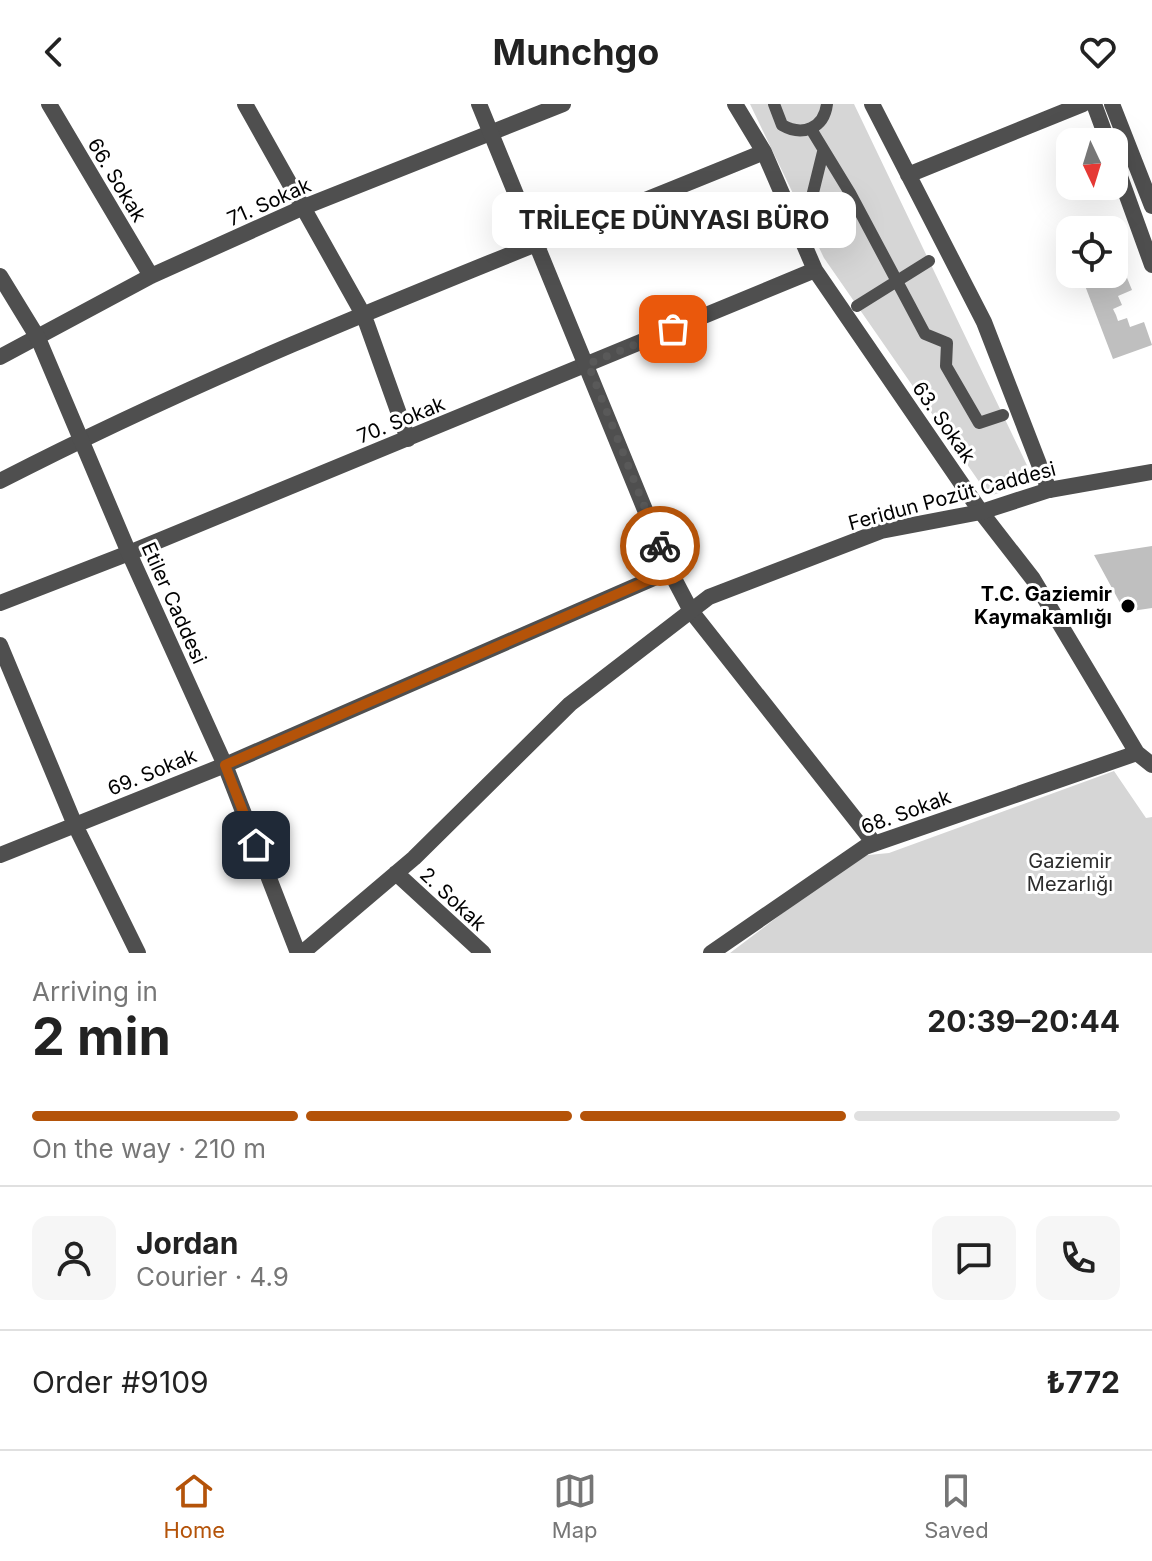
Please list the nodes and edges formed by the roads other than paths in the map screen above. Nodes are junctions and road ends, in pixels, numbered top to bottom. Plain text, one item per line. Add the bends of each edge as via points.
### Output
1 (49, 104) edge
2 (245, 104) edge
3 (479, 104) edge
4 (563, 104) edge
5 (735, 104) edge
6 (774, 104) edge
7 (827, 104) edge
8 (872, 104) edge
9 (1083, 104) edge
10 (1094, 104) edge
11 (1112, 104) edge
12 (1103, 128) edge
13 (811, 129) junction
14 (492, 134) junction
15 (764, 152) junction
16 (823, 152) junction
17 (908, 175) junction
18 (1128, 199) edge
19 (1152, 206) edge
20 (304, 207) junction
21 (806, 221) dead end
22 (539, 244) junction
23 (929, 261) dead end
24 (1152, 265) edge
25 (815, 270) junction
26 (0, 276) edge
27 (151, 276) junction
28 (896, 281) junction
29 (857, 306) dead end
30 (364, 316) junction
31 (38, 338) junction
32 (0, 357) edge
33 (588, 364) junction
34 (1003, 415) dead end
35 (81, 439) junction
36 (408, 439) junction
37 (1152, 472) edge
38 (0, 481) edge
39 (1049, 490) junction
40 (981, 512) junction
41 (129, 553) junction
42 (670, 571) junction
43 (0, 603) edge
44 (691, 611) junction
45 (0, 645) edge
46 (1137, 753) junction
47 (225, 765) junction
48 (1152, 765) edge
49 (75, 825) junction
50 (874, 843) junction
51 (0, 855) edge
52 (396, 873) junction
53 (138, 953) edge
54 (300, 953) edge
55 (483, 953) edge
56 (711, 953) edge

1 - 27 street, 66. Sokak
2 - 20 street
3 - 14 street
4 - 14 street, 71. Sokak
5 - 15 street, 63. Sokak
6 - 13 street via 782,125
7 - 13 street via 822,120
8 - 17 street
9 - 17 street
10 - 12 street
11 - 19 street
13 - 16 street
14 - 20 street, 71. Sokak
14 - 22 street
15 - 22 street
15 - 25 street, 63. Sokak
16 - 21 street
16 - 28 street
17 - 39 street via 984,322
18 - 24 street
20 - 27 street, 71. Sokak
20 - 30 street
22 - 30 street
22 - 33 street
23 - 28 street
25 - 33 street, 70. Sokak
25 - 40 street, 63. Sokak
26 - 31 street, Etiler Caddesi
27 - 31 street, 71. Sokak
28 - 29 street
28 - 34 street via 925,334 947,343 946,366 979,423
30 - 35 street
30 - 36 street
31 - 32 street, 71. Sokak
31 - 35 street, Etiler Caddesi
33 - 36 street, 70. Sokak
33 - 42 street
35 - 38 street
35 - 41 street, Etiler Caddesi
36 - 41 street, 70. Sokak
37 - 39 street, Feridun Pozüt Caddesi
39 - 40 street, Feridun Pozüt Caddesi
40 - 44 street, Feridun Pozüt Caddesi via 881,531 709,597
40 - 46 street, 63. Sokak via 1033,579
41 - 43 street, 70. Sokak
41 - 47 street, Etiler Caddesi
42 - 44 street
42 - 47 street, 69. Sokak
44 - 50 street
44 - 52 street, Feridun Pozüt Caddesi via 570,704
45 - 49 street
46 - 48 street
46 - 50 street, 68. Sokak
47 - 49 street, 69. Sokak
47 - 54 street, Etiler Caddesi
49 - 51 street, 69. Sokak
49 - 53 street
50 - 56 street, 68. Sokak
52 - 54 street, Feridun Pozüt Caddesi
52 - 55 street, 2. Sokak

